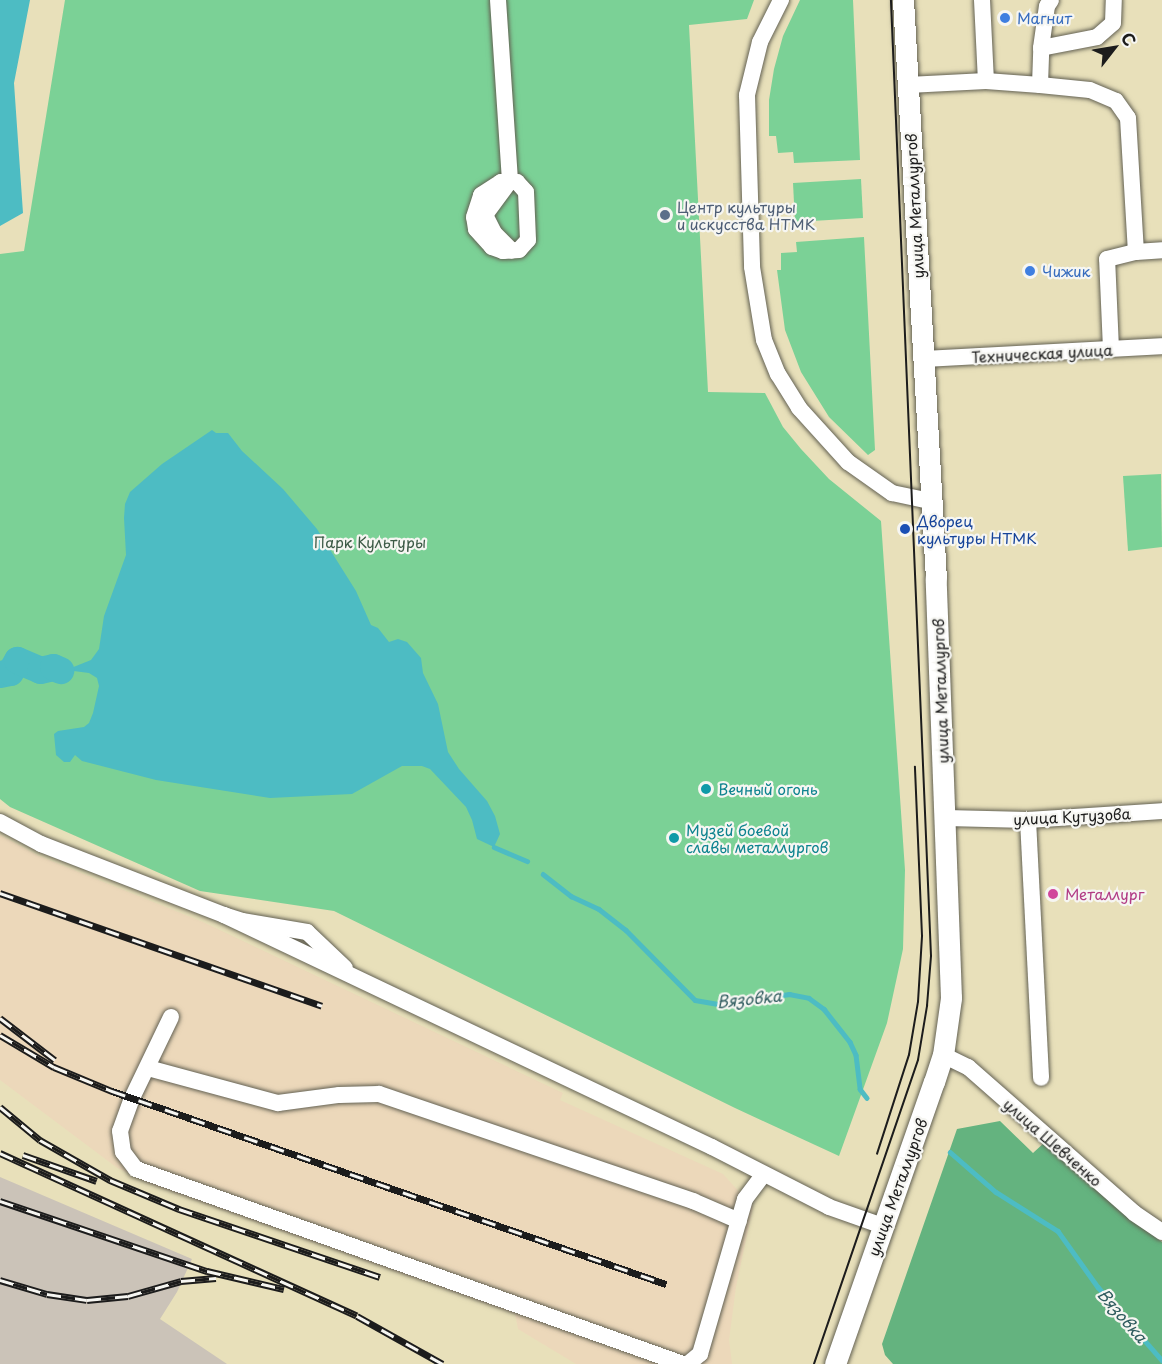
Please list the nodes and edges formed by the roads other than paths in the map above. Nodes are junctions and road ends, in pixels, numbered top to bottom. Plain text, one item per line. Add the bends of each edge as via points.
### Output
1 (498, 0) edge
2 (781, 0) edge
3 (903, 0) edge
4 (982, 0) edge
5 (1051, 0) edge
6 (1114, 0) edge
7 (1041, 48) junction
8 (986, 81) junction
9 (908, 85) junction
10 (1040, 85) junction
11 (510, 181) junction
12 (1162, 250) edge
13 (1136, 252) junction
14 (1162, 346) edge
15 (1111, 349) junction
16 (922, 359) junction
17 (929, 501) junction
18 (1162, 811) edge
19 (946, 818) junction
20 (1028, 820) junction
21 (0, 822) edge
22 (171, 1017) dead end
23 (943, 1055) junction
24 (148, 1068) junction
25 (1041, 1078) dead end
26 (764, 1174) junction
27 (739, 1221) junction
28 (883, 1226) junction
29 (1162, 1232) edge
30 (683, 1364) edge
31 (688, 1364) edge
32 (835, 1364) edge

1 - 11 street
2 - 17 street via 754,59 747,95 752,267 764,340 778,374 799,408 848,462 892,493
3 - 9 main road, улица Металлургов
4 - 8 street
5 - 7 street
6 - 7 street via 1113,23 1097,38
7 - 10 street
8 - 9 street
8 - 10 street
9 - 16 main road, улица Металлургов
10 - 13 street via 1090,90 1123,107 1128,118
11 - 11 street via 490,187 482,195 474,218 483,239 492,247 512,251 519,250 528,240 526,192 517,182
12 - 13 street
13 - 15 street via 1107,259
14 - 15 street, Техническая улица
15 - 16 street, Техническая улица
16 - 17 main road, улица Металлургов
17 - 19 main road, улица Металлургов
18 - 20 street, улица Кутузова
19 - 20 street, улица Кутузова
19 - 23 main road, улица Металлургов via 951,970
20 - 25 street
21 - 26 street via 41,844 224,915
22 - 24 street
23 - 28 main road, улица Металлургов
23 - 29 street, улица Шевченко via 968,1067 1134,1213
24 - 27 street via 278,1103 379,1094 693,1201
24 - 30 street via 120,1131 123,1152 136,1169
26 - 27 street via 745,1199
26 - 28 street via 829,1207
27 - 31 street via 700,1354
28 - 32 main road, улица Металлургов

